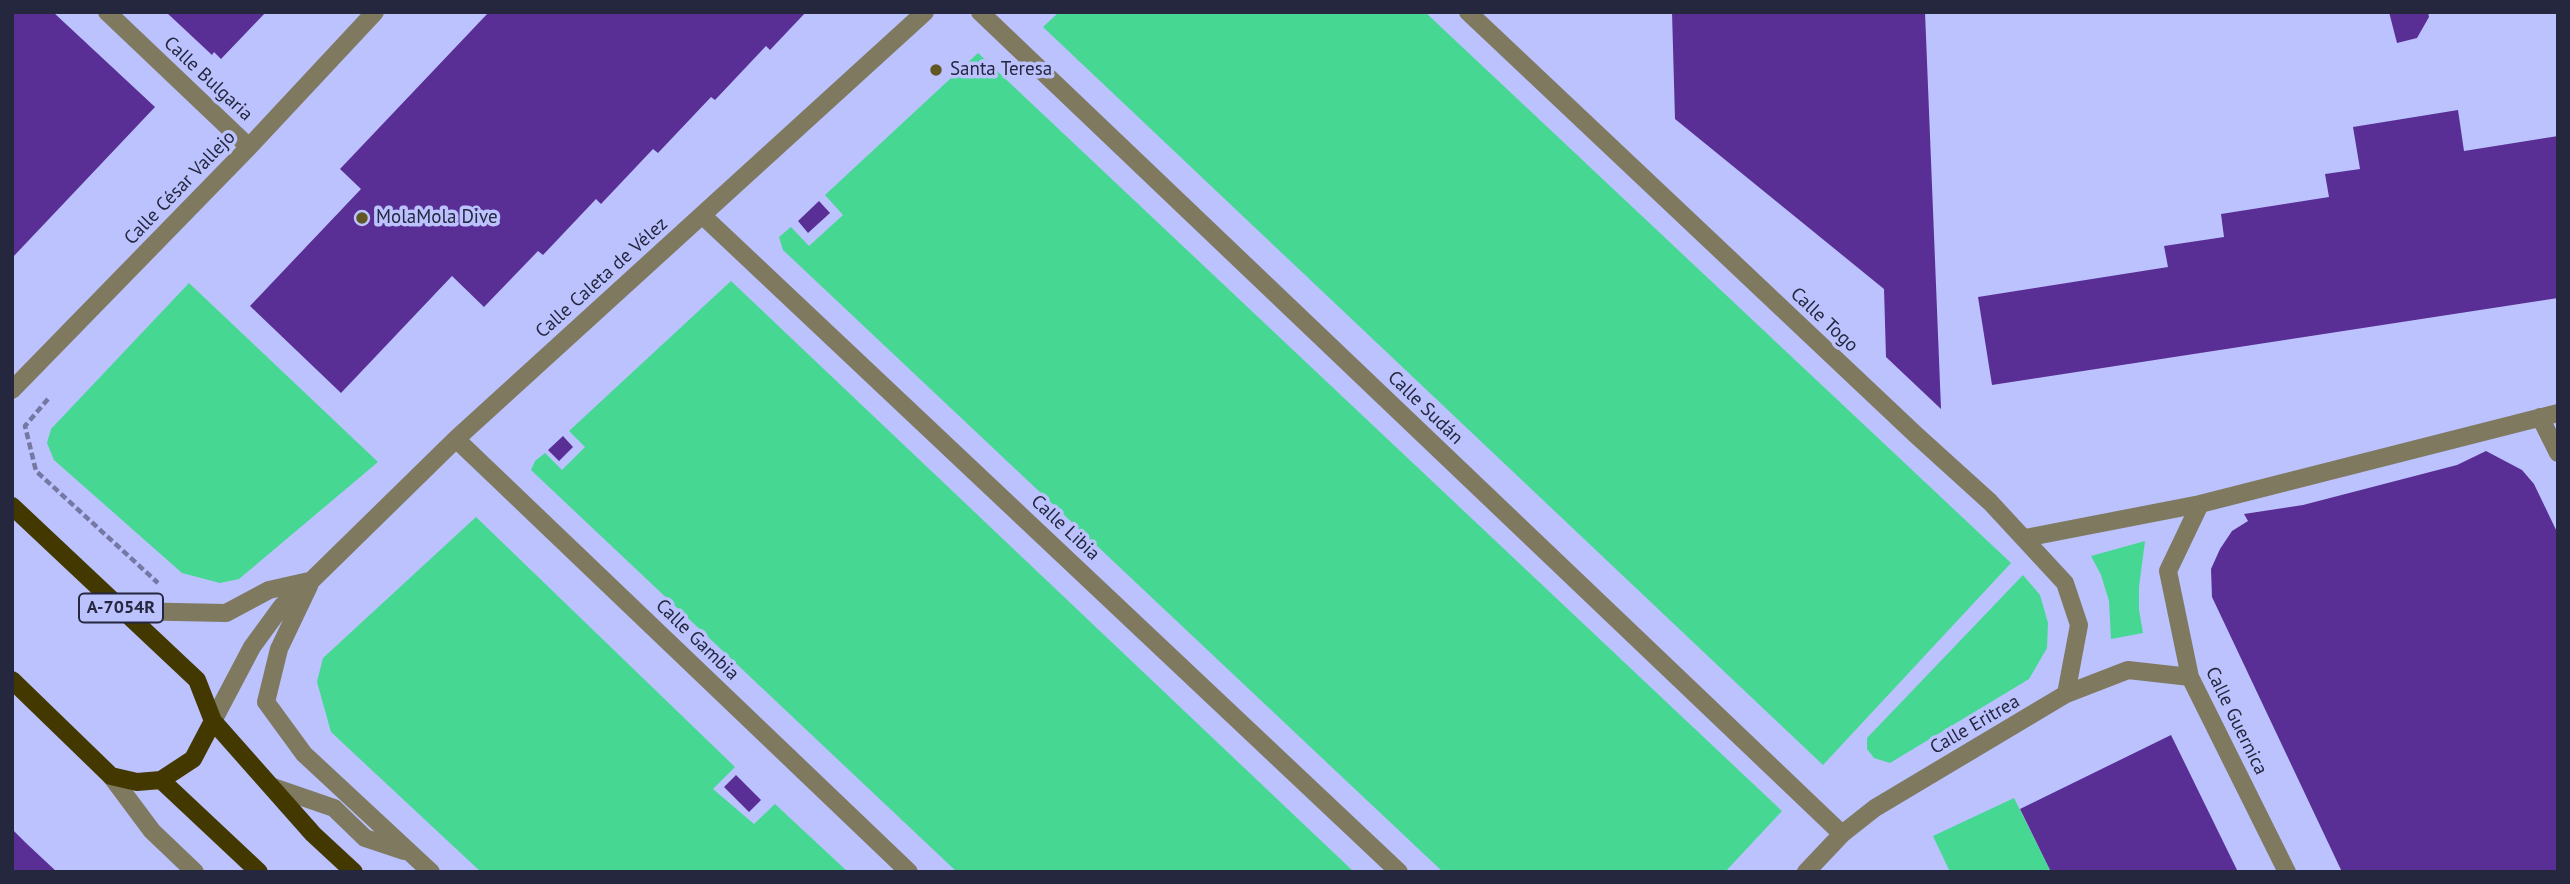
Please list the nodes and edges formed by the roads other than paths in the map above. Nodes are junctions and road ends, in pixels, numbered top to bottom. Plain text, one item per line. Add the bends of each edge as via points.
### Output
1 (107, 12) edge
2 (375, 12) edge
3 (925, 12) edge
4 (980, 12) edge
5 (1468, 12) edge
6 (249, 147) junction
7 (702, 215) junction
8 (12, 390) edge
9 (2558, 413) edge
10 (2540, 418) junction
11 (456, 439) junction
12 (2558, 453) edge
13 (2200, 504) junction
14 (12, 506) edge
15 (2025, 538) junction
16 (312, 580) junction
17 (125, 611) junction
18 (2190, 677) junction
19 (12, 680) edge
20 (2066, 694) junction
21 (213, 721) junction
22 (111, 776) junction
23 (162, 780) junction
24 (273, 787) junction
25 (1842, 834) junction
26 (411, 853) junction
27 (195, 872) edge
28 (259, 872) edge
29 (354, 872) edge
30 (431, 872) edge
31 (909, 872) edge
32 (1399, 872) edge
33 (1806, 872) edge
34 (2287, 872) edge

1 - 6 street, Calle Bulgaria
2 - 6 street, Calle César Vallejo
3 - 7 street, Calle Caleta de Vélez
4 - 25 street, Calle Sudán
5 - 15 street, Calle Togo
6 - 8 street, Calle César Vallejo
7 - 11 street, Calle Caleta de Vélez
7 - 32 street, Calle Libia
9 - 10 street
10 - 12 street
10 - 13 street
11 - 16 street, Calle Caleta de Vélez
11 - 31 street, Calle Gambia
13 - 15 street
13 - 18 street, Calle Guernica via 2168,571
14 - 17 main road, A-7054R
15 - 20 street, Calle Togo via 2065,583 2079,625
16 - 17 street via 269,590 226,613
16 - 21 street, Calle Caleta de Vélez via 282,606 252,647
16 - 26 street via 279,649 266,702 304,754
17 - 21 main road, A-7054R via 197,680
18 - 20 street, Calle Eritrea via 2128,670
18 - 34 street, Calle Guernica
19 - 22 main road
20 - 25 street, Calle Eritrea via 1875,807
21 - 23 main road via 193,759
21 - 24 main road, A-7054R
22 - 23 main road via 136,782
22 - 27 street via 152,831
23 - 28 main road
24 - 26 street via 334,808 365,838
24 - 29 main road, A-7054R
25 - 33 street, Calle Eritrea
26 - 30 street

